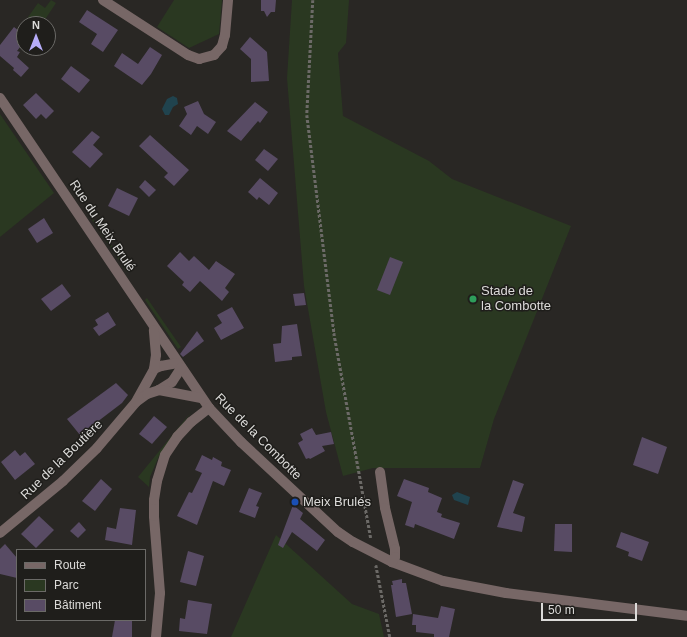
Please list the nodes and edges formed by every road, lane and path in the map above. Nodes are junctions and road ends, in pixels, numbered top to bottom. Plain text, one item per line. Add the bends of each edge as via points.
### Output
1 (103, 0) edge
2 (228, 0) edge
3 (313, 0) edge
4 (0, 98) edge
5 (153, 326) junction
6 (180, 366) junction
7 (154, 369) junction
8 (159, 390) junction
9 (202, 398) junction
10 (136, 402) junction
11 (209, 408) junction
12 (380, 472) dead end
13 (0, 533) edge
14 (374, 553) junction
15 (392, 562) junction
16 (687, 616) edge
17 (156, 637) edge
18 (390, 637) edge

1 - 2 street via 188,55 199,59 214,55 222,46
3 - 14 path via 308,115 334,333
4 - 5 street, Rue du Meix Brulé
5 - 6 street, Rue du Meix Brulé
5 - 7 street, Rue de la Boutière via 156,340
6 - 7 street via 161,366
6 - 8 street, Rue de la Boutière via 172,382
6 - 9 street, Rue de la Combotte
7 - 10 street, Rue de la Boutière
8 - 9 street
8 - 10 street, Rue de la Boutière via 147,394
9 - 11 street, Rue de la Combotte
10 - 13 street, Rue de la Boutière via 97,448 39,502
11 - 14 street, Rue de la Combotte via 240,442 325,520 348,538
11 - 17 street via 191,422 165,455 157,481 154,516 160,593
12 - 15 street via 395,549
14 - 15 street, Rue de la Combotte
14 - 18 path
15 - 16 street, Rue de la Combotte via 442,581 464,586

